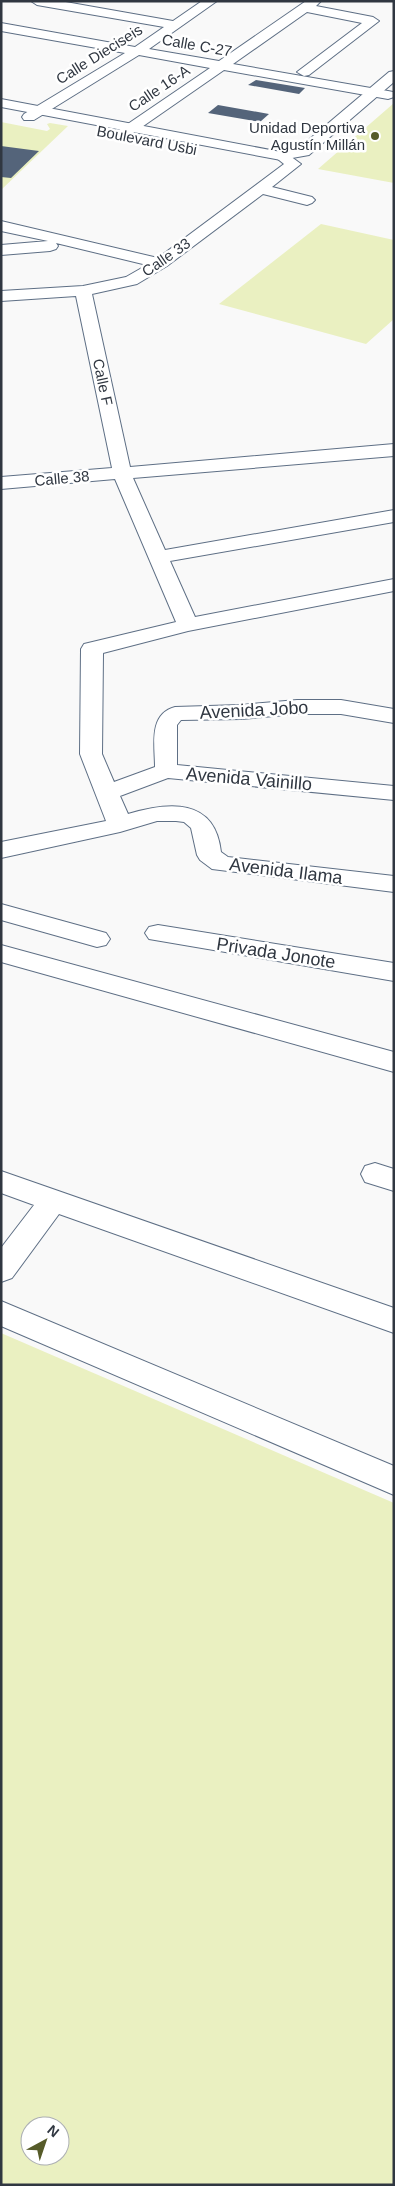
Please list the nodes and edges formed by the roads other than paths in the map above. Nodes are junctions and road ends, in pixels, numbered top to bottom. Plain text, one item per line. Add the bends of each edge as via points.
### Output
1 (37, 1) edge
2 (211, 1) edge
3 (310, 5) edge
4 (175, 25) junction
5 (1, 27) edge
6 (137, 51) junction
7 (222, 66) junction
8 (304, 72) dead end
9 (394, 75) edge
10 (373, 92) junction
11 (391, 92) edge
12 (1, 103) edge
13 (1, 112) edge
14 (34, 114) junction
15 (125, 132) junction
16 (287, 160) junction
17 (261, 189) junction
18 (307, 200) dead end
19 (1, 226) edge
20 (74, 244) junction
21 (1, 250) edge
22 (160, 263) junction
23 (83, 291) junction
24 (1, 296) edge
25 (394, 450) edge
26 (122, 473) junction
27 (1, 483) edge
28 (394, 516) edge
29 (158, 558) junction
30 (394, 585) edge
31 (188, 625) junction
32 (394, 716) edge
33 (166, 771) junction
34 (107, 793) junction
35 (394, 793) edge
36 (120, 825) junction
37 (1, 850) edge
38 (394, 884) edge
39 (1, 912) edge
40 (158, 933) dead end
41 (97, 939) dead end
42 (1, 953) edge
43 (394, 972) edge
44 (394, 1062) edge
45 (1, 1182) edge
46 (54, 1200) junction
47 (1, 1270) edge
48 (1, 1313) edge
49 (394, 1321) edge
50 (394, 1481) edge

1 - 4 street
2 - 4 street, Calle Dieciseis
3 - 7 street, Calle 16-A
3 - 8 street via 373,21
4 - 6 street, Calle Dieciseis
5 - 6 street, Calle C-27
6 - 7 street, Calle C-27
6 - 14 street, Calle Dieciseis
7 - 10 street, Calle C-27
7 - 15 street, Calle 16-A
9 - 10 street
10 - 11 street, Calle C-27
10 - 16 street via 304,152
11 - 16 street via 312,163
12 - 14 street, Boulevard Usbi
13 - 14 street, Boulevard Usbi
14 - 15 street, Boulevard Usbi
15 - 16 street, Boulevard Usbi via 277,164
16 - 17 street, Calle 33
17 - 18 street
17 - 22 street, Calle 33
19 - 20 street
20 - 21 street
20 - 22 street
22 - 23 street, Calle 33 via 131,281
23 - 24 street, Calle 33
23 - 26 street, Calle F
25 - 26 street, Calle 38
26 - 27 street, Calle 38
26 - 29 street, Calle F
28 - 29 street
29 - 31 street, Calle F
30 - 31 street
31 - 34 street via 92,648 91,754
32 - 33 street, Avenida Jobo via 341,707 175,714 166,724
33 - 34 street, Avenida Vainillo
33 - 35 street, Avenida Vainillo
34 - 36 street
36 - 37 street, Avenida Ilama
36 - 38 street, Avenida Ilama via 150,814 187,815 202,825 209,855 221,864
39 - 41 street
40 - 43 street, Privada Jonote
42 - 44 street
45 - 46 street
46 - 47 street
46 - 49 street
48 - 50 street

